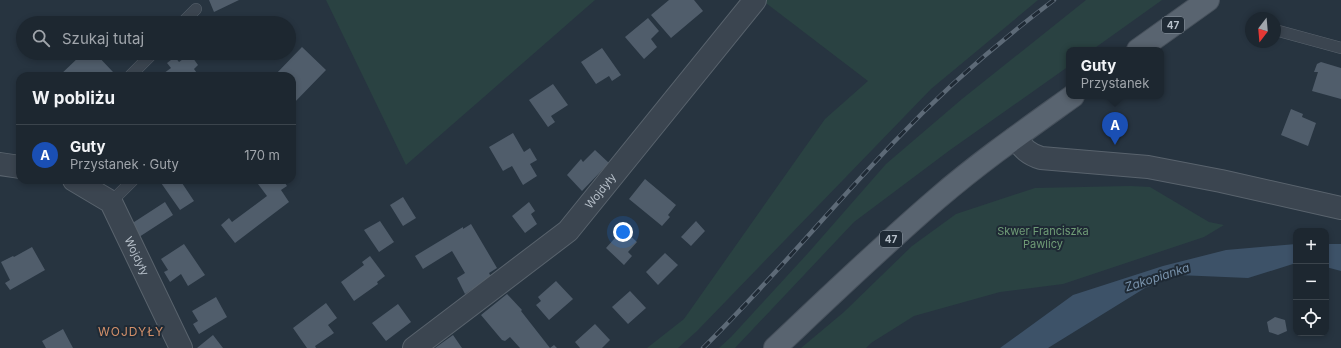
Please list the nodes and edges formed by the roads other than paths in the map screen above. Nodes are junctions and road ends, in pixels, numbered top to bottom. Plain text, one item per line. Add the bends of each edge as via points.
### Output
1 (755, 0) edge
2 (1208, 0) edge
3 (196, 9) dead end
4 (189, 16) edge
5 (1281, 32) edge
6 (1142, 47) edge
7 (1341, 48) edge
8 (145, 60) edge
9 (134, 72) edge
10 (1069, 99) edge
11 (1015, 138) junction
12 (0, 164) edge
13 (16, 166) edge
14 (81, 184) edge
15 (129, 184) edge
16 (111, 202) junction
17 (1341, 208) edge
18 (181, 348) edge
19 (414, 348) edge
20 (775, 348) edge

1 - 19 street, Wojdyły via 568,231
2 - 6 main road, 47
3 - 4 lane
5 - 7 lane
8 - 9 lane
10 - 11 main road, 47
11 - 17 street via 1025,151 1041,158 1148,167
11 - 20 main road, 47 via 916,217
12 - 13 street
14 - 16 street
15 - 16 lane
16 - 18 street, Wojdyły

